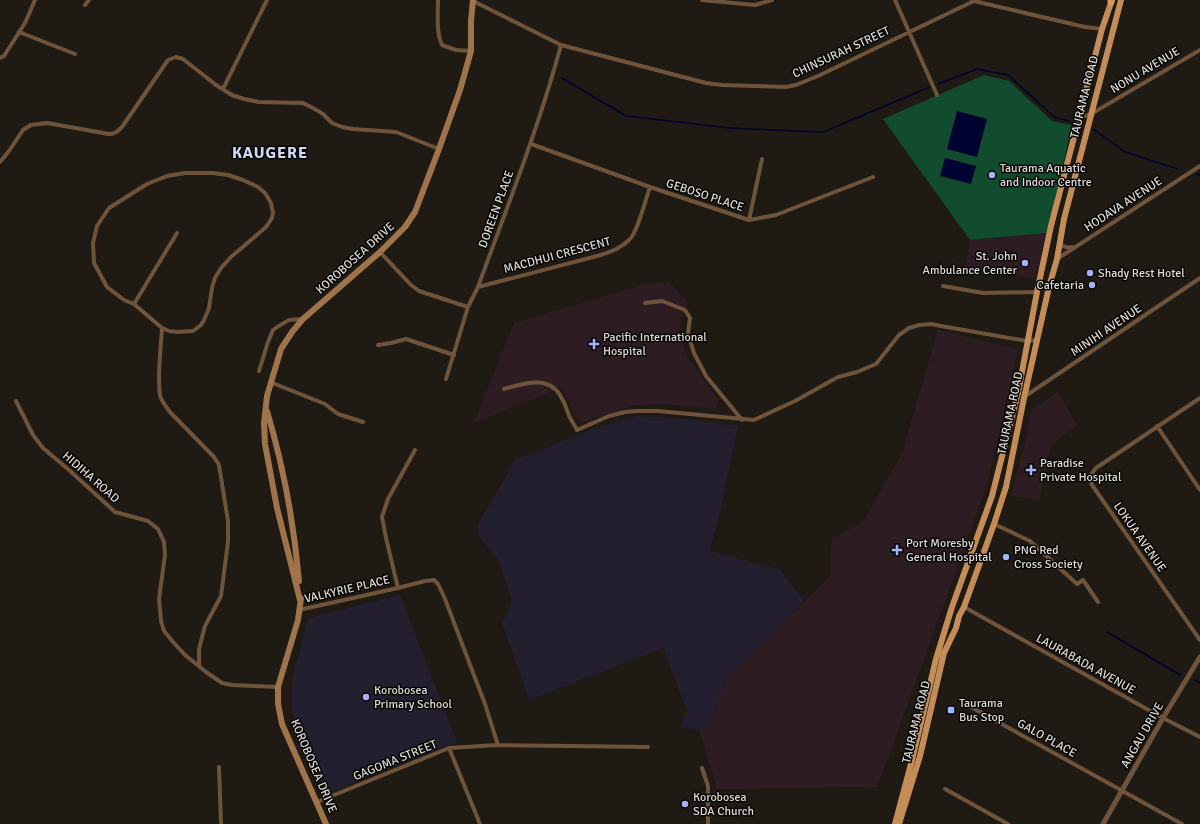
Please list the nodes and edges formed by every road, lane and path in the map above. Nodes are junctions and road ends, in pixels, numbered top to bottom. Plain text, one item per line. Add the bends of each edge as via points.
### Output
1 (35, 0) edge
2 (90, 0) edge
3 (267, 0) edge
4 (438, 0) edge
5 (702, 0) edge
6 (772, 0) edge
7 (896, 0) edge
8 (974, 0) edge
9 (1121, 0) edge
10 (473, 1) edge
11 (1111, 1) edge
12 (85, 5) dead end
13 (1102, 29) junction
14 (19, 32) junction
15 (909, 32) junction
16 (561, 45) junction
17 (1200, 50) edge
18 (471, 51) junction
19 (74, 54) dead end
20 (2, 57) edge
21 (0, 62) edge
22 (223, 89) junction
23 (937, 95) dead end
24 (1091, 114) junction
25 (1079, 118) junction
26 (531, 144) junction
27 (439, 149) junction
28 (762, 159) dead end
29 (0, 162) edge
30 (1200, 166) edge
31 (873, 177) dead end
32 (650, 187) junction
33 (749, 220) junction
34 (177, 233) dead end
35 (1060, 242) junction
36 (1078, 246) junction
37 (380, 252) junction
38 (1044, 261) junction
39 (1056, 261) junction
40 (1200, 278) edge
41 (942, 286) dead end
42 (478, 287) junction
43 (1037, 292) junction
44 (646, 303) dead end
45 (134, 304) junction
46 (468, 307) junction
47 (302, 319) junction
48 (162, 328) junction
49 (1037, 340) junction
50 (1027, 341) junction
51 (378, 345) dead end
52 (454, 355) junction
53 (259, 371) dead end
54 (446, 379) dead end
55 (270, 382) junction
56 (504, 389) dead end
57 (1024, 398) junction
58 (1200, 398) edge
59 (16, 401) dead end
60 (266, 407) junction
61 (742, 420) junction
62 (363, 422) dead end
63 (1157, 426) junction
64 (415, 450) dead end
65 (1200, 490) edge
66 (994, 524) junction
67 (398, 588) junction
68 (300, 600) junction
69 (1098, 602) dead end
70 (964, 607) junction
71 (299, 610) junction
72 (1200, 640) edge
73 (1200, 657) edge
74 (199, 665) junction
75 (278, 687) junction
76 (962, 702) dead end
77 (1163, 718) junction
78 (1200, 737) edge
79 (497, 745) junction
80 (648, 747) dead end
81 (449, 748) junction
82 (218, 767) dead end
83 (702, 768) dead end
84 (945, 789) dead end
85 (1122, 791) junction
86 (317, 802) junction
87 (221, 824) edge
88 (326, 824) edge
89 (480, 824) edge
90 (708, 824) edge
91 (895, 824) edge
92 (899, 824) edge
93 (1008, 824) edge
94 (1103, 824) edge
95 (1182, 824) edge

1 - 14 street
2 - 12 street
3 - 22 street
4 - 18 street via 442,44 456,50
5 - 6 street via 756,5
7 - 15 street
8 - 13 street, CHINSURAH STREET
8 - 15 street, CHINSURAH STREET
9 - 24 main road, TAURAMA ROAD
10 - 16 street, CHINSURAH STREET
10 - 18 main road, KOROBOSEA DRIVE
11 - 13 main road, TAURAMA ROAD
13 - 25 main road, TAURAMA ROAD
14 - 19 street
14 - 20 street
15 - 16 street, CHINSURAH STREET via 818,76 786,87 722,85
15 - 23 street
16 - 26 street, DOREEN PLACE
17 - 24 street, NONU AVENUE
18 - 27 main road, KOROBOSEA DRIVE
20 - 21 street
22 - 27 street via 232,95 259,102 303,104 314,108 332,123 342,127 396,132
22 - 29 street via 183,59 176,57 168,60 119,131 109,134 47,123 31,125 22,130
24 - 25 street, NONU AVENUE
24 - 35 main road, TAURAMA ROAD
25 - 38 main road, TAURAMA ROAD
26 - 32 street, GEBOSO PLACE
26 - 42 street, DOREEN PLACE
27 - 37 main road, KOROBOSEA DRIVE via 411,220
28 - 33 street
30 - 36 street, HODAVA AVENUE
31 - 33 street, GEBOSO PLACE via 776,215
32 - 33 street, GEBOSO PLACE
32 - 42 street, MACDHUI CRESCENT via 631,239 620,248
34 - 45 street
35 - 36 street via 1070,248
35 - 39 main road, TAURAMA ROAD
36 - 39 street, HODAVA AVENUE
37 - 46 street via 419,291
37 - 47 main road, KOROBOSEA DRIVE
38 - 39 main road
38 - 43 main road, TAURAMA ROAD
39 - 49 main road, TAURAMA ROAD
40 - 57 street, MINIHI AVENUE
41 - 43 street via 983,293
42 - 46 street, DOREEN PLACE
43 - 50 main road, TAURAMA ROAD
44 - 61 street via 662,301 686,310 690,318 688,334 694,353 706,376
45 - 48 street
45 - 48 street via 107,287 94,263 93,243 97,226 109,208 147,184 167,176 185,173 228,175 258,187 271,202 272,218 263,230 221,268 215,278 204,320 193,331 169,331
46 - 52 street, DOREEN PLACE
47 - 53 street via 289,320 273,330
47 - 55 main road, KOROBOSEA DRIVE via 281,349
48 - 74 street via 160,395 169,411 219,465 228,521 229,538 221,596 205,626
49 - 50 street
49 - 57 main road, TAURAMA ROAD
50 - 61 street via 931,324 919,325 899,335 876,364 838,378 754,420
50 - 91 main road, TAURAMA ROAD via 1018,393 992,496 936,659
51 - 52 street via 406,339
52 - 54 street, DOREEN PLACE
55 - 60 main road, KOROBOSEA DRIVE
55 - 62 street via 325,404 338,414
56 - 61 street via 538,382 552,386 562,397 577,430 610,416 638,411
57 - 66 main road, TAURAMA ROAD via 1006,487
58 - 63 street, LOKUA AVENUE
59 - 74 street, HIDIHA ROAD via 33,435 43,448 114,512 148,521 158,529 164,542 165,554 159,599 164,631 185,655
60 - 68 main road, KOROBOSEA DRIVE via 287,499
60 - 68 main road, KOROBOSEA DRIVE via 264,433 268,461
63 - 65 street
63 - 72 street, LOKUA AVENUE via 1096,468 1089,477 1092,486
64 - 67 street, VALKYRIE PLACE via 388,499 382,517
66 - 69 street via 1030,541 1076,584 1083,580
66 - 70 main road, TAURAMA ROAD
67 - 71 street, VALKYRIE PLACE
67 - 79 street via 425,580 434,580 438,584 485,704
68 - 71 main road, KOROBOSEA DRIVE
70 - 77 street, LAURABADA AVENUE
70 - 92 main road, TAURAMA ROAD via 944,653 920,756
71 - 75 main road, KOROBOSEA DRIVE
73 - 77 street, ANGAU DRIVE
74 - 75 street, HIDIHA ROAD via 222,683 232,686
75 - 86 main road, KOROBOSEA DRIVE via 282,724
76 - 85 street, GALO PLACE
77 - 78 street, LAURABADA AVENUE
77 - 85 street, ANGAU DRIVE
79 - 80 street
79 - 81 street
81 - 86 street, GAGOMA STREET
81 - 89 street, GAGOMA STREET
82 - 87 street
83 - 90 street via 708,786
84 - 93 street
85 - 94 street, ANGAU DRIVE
85 - 95 street, GALO PLACE
86 - 88 main road, KOROBOSEA DRIVE

